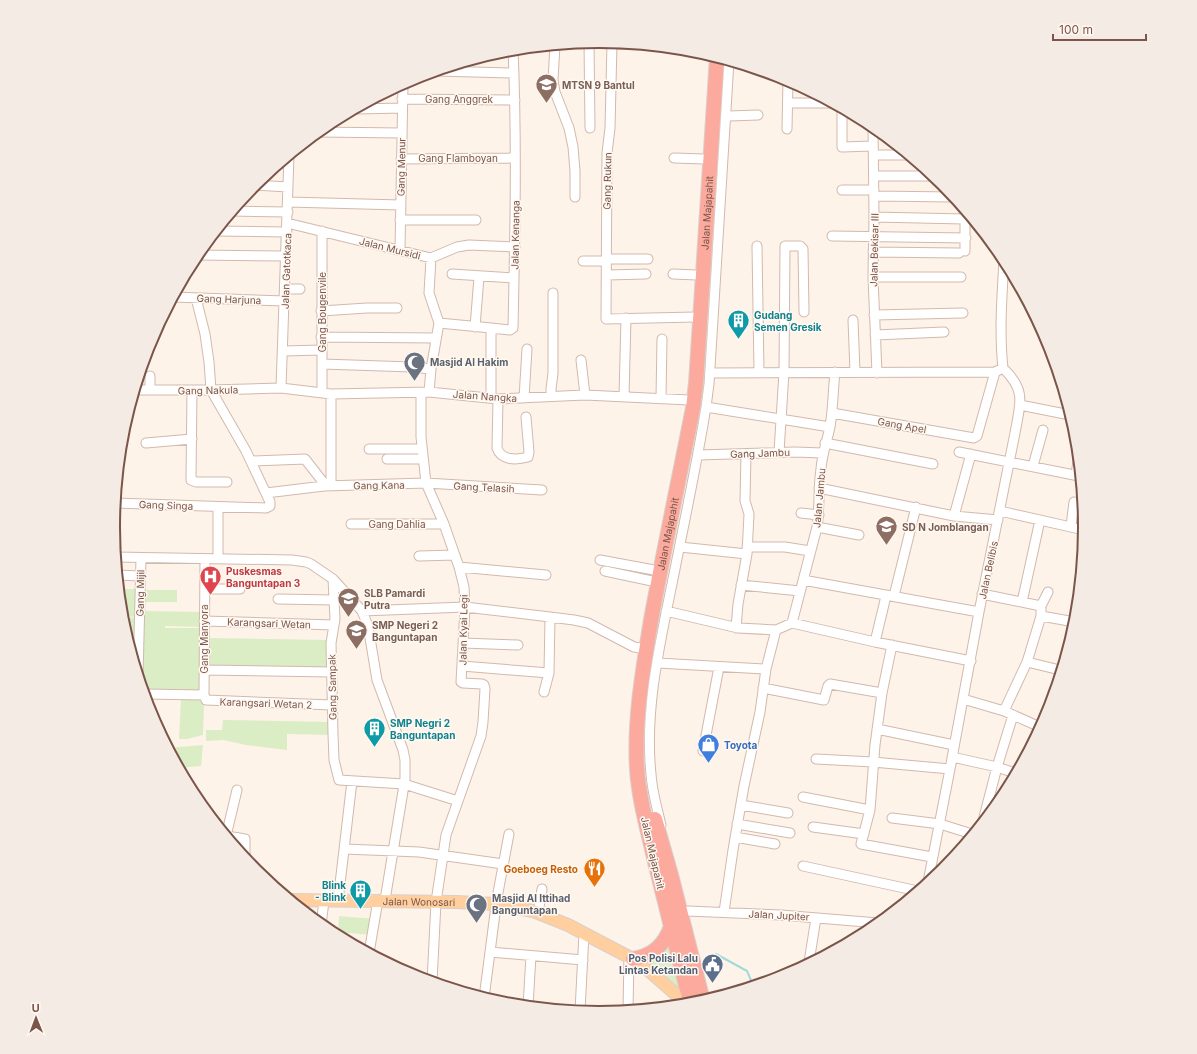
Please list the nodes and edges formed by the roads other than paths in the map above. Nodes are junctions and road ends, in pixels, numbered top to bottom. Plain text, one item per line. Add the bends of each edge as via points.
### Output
1 (586, 48) edge
2 (612, 48) edge
3 (555, 50) edge
4 (513, 56) edge
5 (711, 61) edge
6 (716, 63) edge
7 (723, 64) edge
8 (729, 66) edge
9 (450, 71) edge
10 (514, 73) junction
11 (788, 87) edge
12 (403, 90) edge
13 (515, 100) junction
14 (402, 103) junction
15 (788, 103) junction
16 (821, 103) edge
17 (367, 108) edge
18 (758, 115) dead end
19 (842, 115) edge
20 (726, 118) junction
21 (590, 128) dead end
22 (787, 129) dead end
23 (328, 132) edge
24 (402, 133) junction
25 (873, 135) edge
26 (873, 151) junction
27 (898, 154) edge
28 (712, 157) junction
29 (515, 158) junction
30 (674, 158) dead end
31 (401, 159) junction
32 (288, 163) edge
33 (874, 176) junction
34 (924, 176) edge
35 (263, 186) edge
36 (288, 187) junction
37 (842, 190) dead end
38 (874, 193) junction
39 (575, 197) dead end
40 (945, 197) edge
41 (288, 202) junction
42 (401, 205) junction
43 (238, 211) edge
44 (288, 212) junction
45 (962, 215) edge
46 (874, 217) junction
47 (964, 217) edge
48 (400, 220) junction
49 (476, 220) dead end
50 (703, 226) junction
51 (287, 228) junction
52 (222, 231) edge
53 (322, 231) junction
54 (832, 236) dead end
55 (873, 238) junction
56 (966, 238) junction
57 (757, 246) dead end
58 (515, 247) junction
59 (400, 250) junction
60 (873, 252) junction
61 (204, 255) edge
62 (286, 256) junction
63 (431, 258) junction
64 (648, 259) dead end
65 (606, 260) junction
66 (583, 261) dead end
67 (1004, 272) edge
68 (452, 274) dead end
69 (646, 274) dead end
70 (673, 274) dead end
71 (607, 275) junction
72 (697, 275) junction
73 (479, 277) junction
74 (873, 277) junction
75 (961, 277) dead end
76 (514, 278) junction
77 (285, 288) junction
78 (300, 289) dead end
79 (553, 292) dead end
80 (179, 297) edge
81 (196, 298) junction
82 (285, 301) junction
83 (397, 308) dead end
84 (321, 311) junction
85 (804, 312) dead end
86 (964, 313) dead end
87 (874, 315) junction
88 (695, 317) junction
89 (626, 318) junction
90 (853, 320) dead end
91 (439, 323) junction
92 (475, 326) junction
93 (491, 328) junction
94 (944, 332) dead end
95 (875, 335) junction
96 (321, 337) junction
97 (436, 338) junction
98 (662, 339) dead end
99 (527, 349) dead end
100 (322, 350) junction
101 (284, 351) junction
102 (581, 360) dead end
103 (322, 364) junction
104 (431, 369) junction
105 (999, 370) junction
106 (759, 372) junction
107 (784, 372) junction
108 (835, 372) junction
109 (855, 372) junction
110 (877, 372) junction
111 (710, 373) junction
112 (150, 376) dead end
113 (281, 388) junction
114 (140, 390) edge
115 (150, 390) junction
116 (192, 390) junction
117 (211, 390) junction
118 (326, 393) junction
119 (425, 393) junction
120 (586, 395) junction
121 (551, 396) junction
122 (624, 396) junction
123 (495, 398) junction
124 (524, 398) junction
125 (661, 398) junction
126 (689, 400) junction
127 (1020, 405) junction
128 (706, 407) junction
129 (832, 413) junction
130 (1063, 414) edge
131 (526, 417) dead end
132 (782, 420) junction
133 (830, 427) junction
134 (1043, 430) dead end
135 (192, 439) junction
136 (146, 443) dead end
137 (825, 444) junction
138 (369, 449) dead end
139 (421, 449) junction
140 (779, 452) junction
141 (959, 452) dead end
142 (823, 453) junction
143 (746, 454) junction
144 (971, 454) junction
145 (698, 455) junction
146 (387, 459) dead end
147 (422, 459) junction
148 (251, 461) junction
149 (1009, 461) junction
150 (933, 464) dead end
151 (1033, 466) junction
152 (677, 473) junction
153 (1074, 474) edge
154 (227, 482) dead end
155 (426, 483) junction
156 (328, 486) junction
157 (819, 488) junction
158 (542, 490) dead end
159 (266, 493) junction
160 (1074, 502) dead end
161 (121, 503) edge
162 (218, 507) junction
163 (916, 507) junction
164 (801, 513) dead end
165 (819, 515) junction
166 (999, 515) junction
167 (954, 516) junction
168 (1040, 520) junction
169 (351, 524) dead end
170 (444, 524) junction
171 (1071, 526) junction
172 (817, 527) junction
173 (1078, 528) edge
174 (859, 535) dead end
175 (680, 547) junction
176 (747, 551) junction
177 (810, 551) junction
178 (455, 555) junction
179 (419, 556) dead end
180 (121, 557) edge
181 (141, 558) junction
182 (205, 559) junction
183 (218, 559) junction
184 (600, 560) dead end
185 (459, 567) junction
186 (605, 571) dead end
187 (123, 575) edge
188 (546, 575) dead end
189 (141, 576) junction
190 (658, 577) junction
191 (334, 579) junction
192 (803, 580) junction
193 (741, 585) junction
194 (205, 588) junction
195 (240, 588) dead end
196 (800, 591) junction
197 (1048, 592) dead end
198 (982, 594) junction
199 (890, 596) junction
200 (278, 599) dead end
201 (334, 600) junction
202 (1022, 602) junction
203 (465, 607) junction
204 (362, 611) junction
205 (666, 611) junction
206 (1041, 611) junction
207 (979, 612) junction
208 (550, 617) junction
209 (1068, 620) edge
210 (204, 621) junction
211 (792, 623) junction
212 (334, 625) junction
213 (736, 628) junction
214 (776, 630) junction
215 (464, 642) junction
216 (875, 642) junction
217 (518, 645) dead end
218 (892, 645) junction
219 (640, 648) junction
220 (138, 659) edge
221 (971, 661) junction
222 (1027, 662) junction
223 (658, 663) junction
224 (462, 666) junction
225 (719, 667) junction
226 (766, 669) junction
227 (1056, 669) edge
228 (204, 670) junction
229 (332, 672) junction
230 (549, 673) junction
231 (763, 688) junction
232 (544, 692) dead end
233 (882, 693) junction
234 (150, 694) edge
235 (204, 695) junction
236 (963, 699) junction
237 (332, 705) junction
238 (1004, 711) junction
239 (1013, 715) junction
240 (1034, 725) edge
241 (877, 729) junction
242 (954, 745) junction
243 (702, 751) dead end
244 (952, 757) junction
245 (816, 759) dead end
246 (873, 762) junction
247 (997, 767) junction
248 (950, 769) junction
249 (1010, 771) edge
250 (352, 781) junction
251 (404, 784) junction
252 (237, 790) dead end
253 (804, 796) dead end
254 (458, 801) junction
255 (741, 805) junction
256 (870, 810) junction
257 (985, 810) edge
258 (788, 813) dead end
259 (892, 818) dead end
260 (737, 824) junction
261 (940, 824) junction
262 (813, 827) dead end
263 (228, 831) edge
264 (790, 833) dead end
265 (968, 833) edge
266 (509, 834) dead end
267 (864, 834) junction
268 (233, 837) edge
269 (735, 837) junction
270 (775, 844) dead end
271 (344, 849) junction
272 (245, 850) edge
273 (393, 851) junction
274 (443, 856) junction
275 (932, 857) junction
276 (503, 864) junction
277 (803, 866) dead end
278 (929, 873) edge
279 (665, 875) junction
280 (542, 889) dead end
281 (911, 889) edge
282 (381, 900) junction
283 (324, 901) junction
284 (338, 901) junction
285 (301, 902) edge
286 (436, 902) junction
287 (496, 904) junction
288 (724, 912) junction
289 (538, 913) junction
290 (680, 913) junction
291 (322, 918) edge
292 (816, 918) junction
293 (869, 922) edge
294 (671, 926) junction
295 (584, 933) junction
296 (370, 948) edge
297 (490, 952) junction
298 (531, 956) junction
299 (810, 957) edge
300 (631, 958) junction
301 (582, 960) junction
302 (432, 976) edge
303 (485, 992) edge
304 (701, 995) edge
305 (689, 997) edge
306 (681, 999) edge
307 (528, 1001) edge
308 (580, 1005) edge
309 (628, 1005) edge

1 - 21 street
2 - 65 street, Gang Rukun via 610,128 606,153
3 - 39 street via 553,80 573,147
4 - 10 street, Jalan Kenanga
5 - 28 street
6 - 28 highway, Jalan Majapahit
7 - 28 highway, Jalan Majapahit
8 - 20 street
9 - 10 street
10 - 13 street, Jalan Kenanga
11 - 15 street
12 - 14 street, Gang Menur
13 - 14 street, Gang Anggrek
13 - 29 street, Jalan Kenanga
14 - 17 street, Gang Anggrek
14 - 24 street, Gang Menur
15 - 16 street
15 - 22 street
18 - 20 street
19 - 26 street via 842,147
20 - 111 street
23 - 24 street
24 - 31 street, Gang Menur
25 - 26 street, Jalan Bekisar III
26 - 27 street
26 - 33 street, Jalan Bekisar III
28 - 30 street
28 - 50 highway, Jalan Majapahit
28 - 190 highway, Jalan Majapahit via 704,384 700,415
29 - 31 street, Gang Flamboyan
29 - 58 street, Jalan Kenanga
31 - 42 street, Gang Menur
32 - 36 street, Jalan Gatotkaca
33 - 34 street
33 - 38 street, Jalan Bekisar III
35 - 36 street
36 - 41 street, Jalan Gatotkaca
37 - 38 street
38 - 40 street
38 - 46 street, Jalan Bekisar III
41 - 42 street
41 - 44 street, Jalan Gatotkaca
42 - 48 street, Gang Menur
43 - 44 street
44 - 51 street, Jalan Gatotkaca
45 - 46 street
46 - 55 street, Jalan Bekisar III
47 - 56 street
48 - 49 street
48 - 59 street, Gang Menur
50 - 72 street
50 - 152 highway, Jalan Majapahit via 696,383 693,408
51 - 52 street, Jalan Mursidi
51 - 53 street, Jalan Mursidi
51 - 62 street, Jalan Gatotkaca
53 - 59 street, Jalan Mursidi
53 - 84 street, Gang Bougenvile
54 - 55 street
55 - 56 street
55 - 60 street, Jalan Bekisar III
56 - 60 street via 962,252
57 - 106 street
58 - 63 street, Jalan Mursidi via 463,246
58 - 76 street, Jalan Kenanga
59 - 63 street, Jalan Mursidi
60 - 74 street, Jalan Bekisar III
61 - 62 street
62 - 77 street, Jalan Gatotkaca
63 - 91 street via 429,293
64 - 65 street
65 - 66 street
65 - 71 street, Gang Rukun
67 - 105 street
68 - 73 street
69 - 71 street
70 - 72 street
71 - 89 street, Gang Rukun via 606,320
72 - 88 street
73 - 76 street
73 - 92 street
74 - 75 street
74 - 87 street, Jalan Bekisar III
76 - 93 street, Jalan Kenanga via 513,328
77 - 78 street
77 - 82 street, Jalan Gatotkaca
79 - 121 street
80 - 81 street, Gang Harjuna
81 - 82 street, Gang Harjuna
81 - 117 street via 205,334
82 - 101 street, Jalan Gatotkaca
83 - 84 street
84 - 96 street, Gang Bougenvile
85 - 107 street via 803,249 800,246 785,246
86 - 87 street
87 - 95 street, Jalan Bekisar III
88 - 89 street
88 - 126 street
89 - 122 street
90 - 109 street
91 - 92 street
91 - 97 street, Jalan Kyai Legi
92 - 93 street
93 - 123 street
94 - 95 street
95 - 110 street, Jalan Bekisar III
96 - 97 street
96 - 100 street, Gang Bougenvile
97 - 104 street, Jalan Kyai Legi
98 - 125 street
99 - 124 street
100 - 101 street
100 - 103 street, Gang Bougenvile
101 - 113 street, Jalan Gatotkaca
102 - 120 street
103 - 104 street
103 - 118 street, Gang Bougenvile
104 - 119 street, Jalan Kyai Legi
105 - 110 street
105 - 127 street, Jalan Belibis via 1011,377 1017,386
105 - 129 street, Gang Apel via 977,436 972,439
106 - 107 street
106 - 111 street
107 - 108 street
107 - 132 street
108 - 109 street
108 - 129 street, Jalan Jambu
109 - 110 street
111 - 128 street
112 - 115 street
113 - 117 street, Gang Nakula
113 - 118 street, Jalan Nangka
114 - 115 street, Gang Nakula
115 - 116 street, Gang Nakula
116 - 117 street, Gang Nakula
116 - 135 street
117 - 148 street
118 - 119 street, Jalan Nangka
118 - 156 street, Gang Bougenvile
119 - 123 street, Jalan Nangka
119 - 139 street, Jalan Kyai Legi
120 - 121 street, Jalan Nangka
120 - 122 street, Jalan Nangka
121 - 124 street, Jalan Nangka
122 - 125 street, Jalan Nangka
123 - 124 street, Jalan Nangka
123 - 131 street via 497,448 503,457 516,460 528,457
125 - 126 street, Jalan Nangka
126 - 152 street
127 - 130 street
127 - 149 street, Jalan Belibis
128 - 132 street
128 - 145 street
129 - 133 street, Jalan Jambu
132 - 133 street
132 - 140 street
133 - 137 street, Jalan Jambu
134 - 151 street
135 - 136 street
135 - 154 street via 191,480
137 - 142 street, Jalan Jambu
137 - 150 street
138 - 139 street
139 - 147 street, Jalan Kyai Legi
140 - 142 street, Gang Jambu
140 - 143 street, Gang Jambu
141 - 144 street
142 - 157 street, Jalan Jambu
143 - 145 street, Gang Jambu
143 - 176 street via 745,501 749,514
144 - 149 street
144 - 167 street
145 - 175 street
146 - 147 street
147 - 155 street, Jalan Kyai Legi
148 - 156 street via 305,458
148 - 159 street
149 - 151 street
149 - 166 street, Jalan Belibis
151 - 153 street
152 - 190 highway, Jalan Majapahit
155 - 156 street, Gang Kana
155 - 158 street, Gang Telasih
155 - 170 street, Jalan Kyai Legi
156 - 159 street, Gang Kana
157 - 163 street
157 - 165 street, Jalan Jambu
159 - 162 street, Gang Singa via 270,502 268,507
160 - 171 street
161 - 162 street, Gang Singa
162 - 183 street
163 - 167 street
163 - 199 street
164 - 165 street
165 - 172 street, Jalan Jambu
166 - 167 street
166 - 168 street
166 - 198 street, Jalan Belibis
168 - 171 street
168 - 202 street
169 - 170 street, Gang Dahlia
170 - 178 street, Jalan Kyai Legi
171 - 173 street
172 - 174 street
172 - 177 street, Jalan Jambu
175 - 176 street
175 - 205 street
176 - 177 street via 785,547
176 - 193 street
177 - 192 street, Jalan Jambu
178 - 179 street
178 - 185 street, Jalan Kyai Legi
180 - 181 street
181 - 182 street
181 - 189 street, Gang Mijil
182 - 183 street
182 - 194 street, Gang Manyora
183 - 191 street via 302,561
184 - 190 street
185 - 188 street
185 - 203 street, Jalan Kyai Legi
186 - 190 street
187 - 189 street
189 - 220 street, Gang Mijil
190 - 219 street
190 - 279 highway, Jalan Majapahit via 644,754 646,781
191 - 201 street, Gang Sampak
191 - 204 street
192 - 196 street, Jalan Jambu
192 - 199 street
193 - 196 street
193 - 213 street
194 - 195 street
194 - 210 street, Gang Manyora
196 - 211 street, Jalan Jambu
197 - 206 street
198 - 202 street
198 - 207 street, Jalan Belibis
199 - 207 street
199 - 216 street
200 - 201 street
201 - 212 street, Gang Sampak
202 - 206 street
203 - 204 street
203 - 208 street
203 - 215 street, Jalan Kyai Legi
204 - 251 street via 368,626 376,680 403,750
205 - 213 street
205 - 223 street
206 - 209 street
206 - 222 street
207 - 221 street, Jalan Belibis
208 - 219 street via 588,623
208 - 230 street
210 - 212 street, Karangsari Wetan
210 - 228 street, Gang Manyora
211 - 214 street
211 - 216 street
212 - 229 street, Gang Sampak via 331,637
213 - 214 street
214 - 226 street
215 - 217 street
215 - 224 street, Jalan Kyai Legi
216 - 218 street
218 - 221 street
218 - 233 street
219 - 279 street via 630,734 631,768 650,861 652,867
221 - 236 street, Jalan Belibis
222 - 227 street
222 - 238 street
223 - 225 street
223 - 279 street via 649,740 651,773 668,850
224 - 230 street
224 - 254 street, Jalan Kyai Legi via 461,682 482,684 485,689 482,732
225 - 226 street
225 - 243 street
226 - 231 street
228 - 229 street
228 - 235 street, Gang Manyora
229 - 237 street, Gang Sampak
230 - 232 street
231 - 233 street via 824,700 830,684
231 - 255 street
233 - 241 street
234 - 235 street
235 - 237 street, Karangsari Wetan 2 via 208,701
236 - 238 street
236 - 242 street, Jalan Belibis
237 - 250 street, Gang Sampak via 334,760 338,777 341,781
238 - 239 street
239 - 240 street
239 - 247 street
241 - 242 street
241 - 246 street
242 - 244 street, Jalan Belibis
244 - 247 street
244 - 248 street, Jalan Belibis
245 - 246 street
246 - 248 street
246 - 256 street
247 - 249 street
247 - 257 street
248 - 261 street, Jalan Belibis
250 - 251 street
250 - 271 street
251 - 254 street
251 - 273 street
252 - 263 street
253 - 256 street
254 - 274 street via 448,827
255 - 258 street
255 - 260 street
256 - 267 street
259 - 261 street
260 - 264 street
260 - 269 street
261 - 265 street
261 - 275 street, Jalan Belibis
262 - 267 street
266 - 276 street
267 - 275 street via 861,844
268 - 272 street via 245,839
269 - 270 street
269 - 288 street
271 - 273 street
271 - 284 street
273 - 274 street
273 - 282 street
274 - 276 street
274 - 286 street
275 - 278 street, Jalan Belibis
276 - 287 street
277 - 281 street
279 - 290 highway, Jalan Majapahit
279 - 294 highway, Jalan Majapahit
280 - 289 street
282 - 284 main road, Jalan Wonosari
282 - 286 main road, Jalan Wonosari
282 - 296 street
283 - 284 main road, Jalan Wonosari
283 - 285 main road, Jalan Wonosari
283 - 291 street
286 - 287 main road, Jalan Wonosari
286 - 302 street
287 - 289 main road, Jalan Wonosari
287 - 297 street
288 - 290 street, Jalan Jupiter
288 - 292 street, Jalan Jupiter
289 - 295 main road, Jalan Wonosari
290 - 304 highway, Jalan Majapahit
292 - 293 street, Jalan Jupiter
292 - 299 street
294 - 300 highway via 657,949 646,956
294 - 305 highway, Jalan Majapahit
295 - 300 main road, Jalan Wonosari
295 - 301 street
297 - 298 street
297 - 303 street
298 - 301 street
298 - 307 street
300 - 306 main road, Jalan Wonosari via 648,969
300 - 309 street
301 - 308 street

